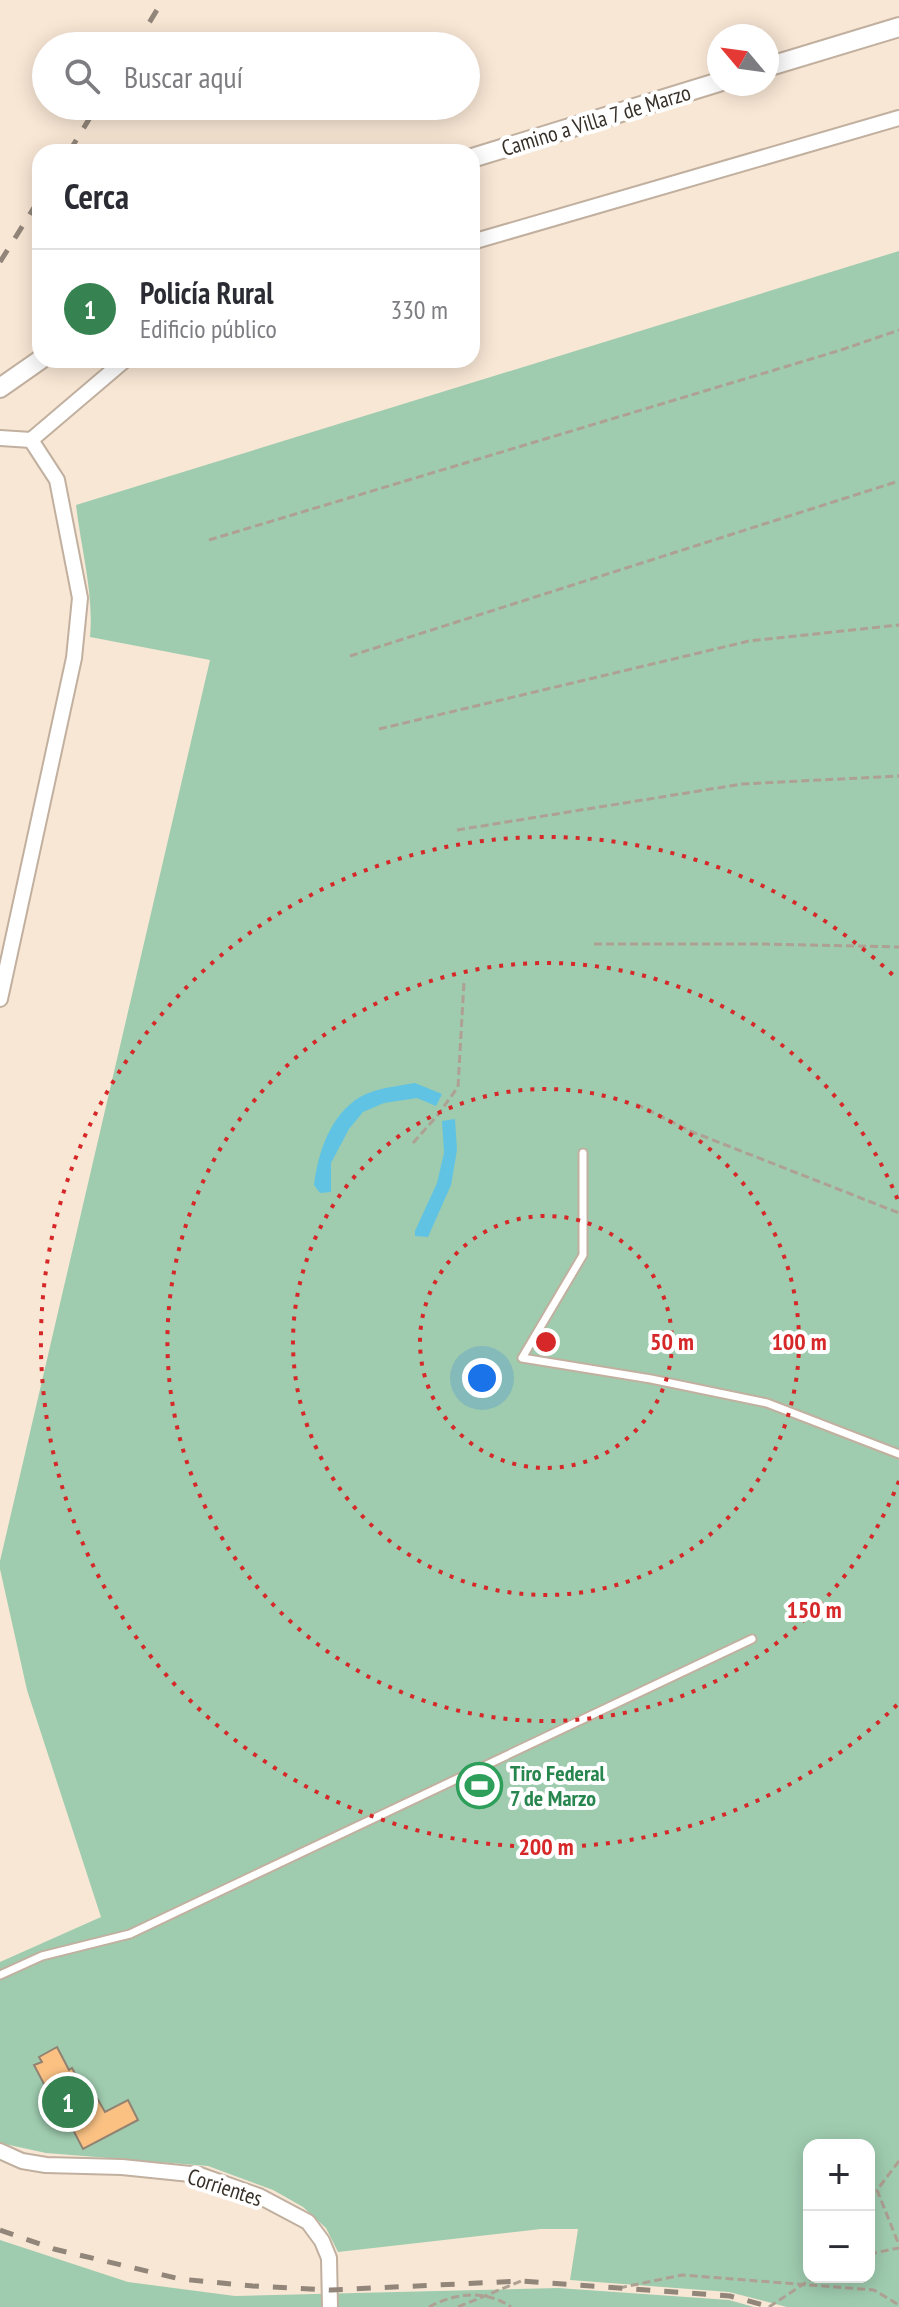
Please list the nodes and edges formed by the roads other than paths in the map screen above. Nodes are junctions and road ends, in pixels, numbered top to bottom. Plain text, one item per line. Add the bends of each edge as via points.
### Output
1 (899, 27) edge
2 (779, 63) edge
3 (707, 86) edge
4 (899, 118) edge
5 (480, 156) edge
6 (480, 240) edge
7 (32, 366) edge
8 (116, 368) edge
9 (0, 388) edge
10 (0, 438) edge
11 (31, 440) junction
12 (0, 999) edge
13 (583, 1153) dead end
14 (899, 1454) edge
15 (752, 1639) dead end
16 (0, 1975) edge
17 (0, 2151) edge
18 (330, 2307) edge

1 - 2 street
3 - 5 street, Camino a Villa 7 de Marzo
4 - 6 street
7 - 9 street
8 - 11 street
10 - 11 street
11 - 12 street via 57,480 80,598 74,658
13 - 14 lane via 583,1255 522,1358 767,1403
15 - 16 lane via 130,1934 42,1956
17 - 18 street, Corrientes via 46,2165 200,2175 259,2196 308,2222 322,2241 329,2258

